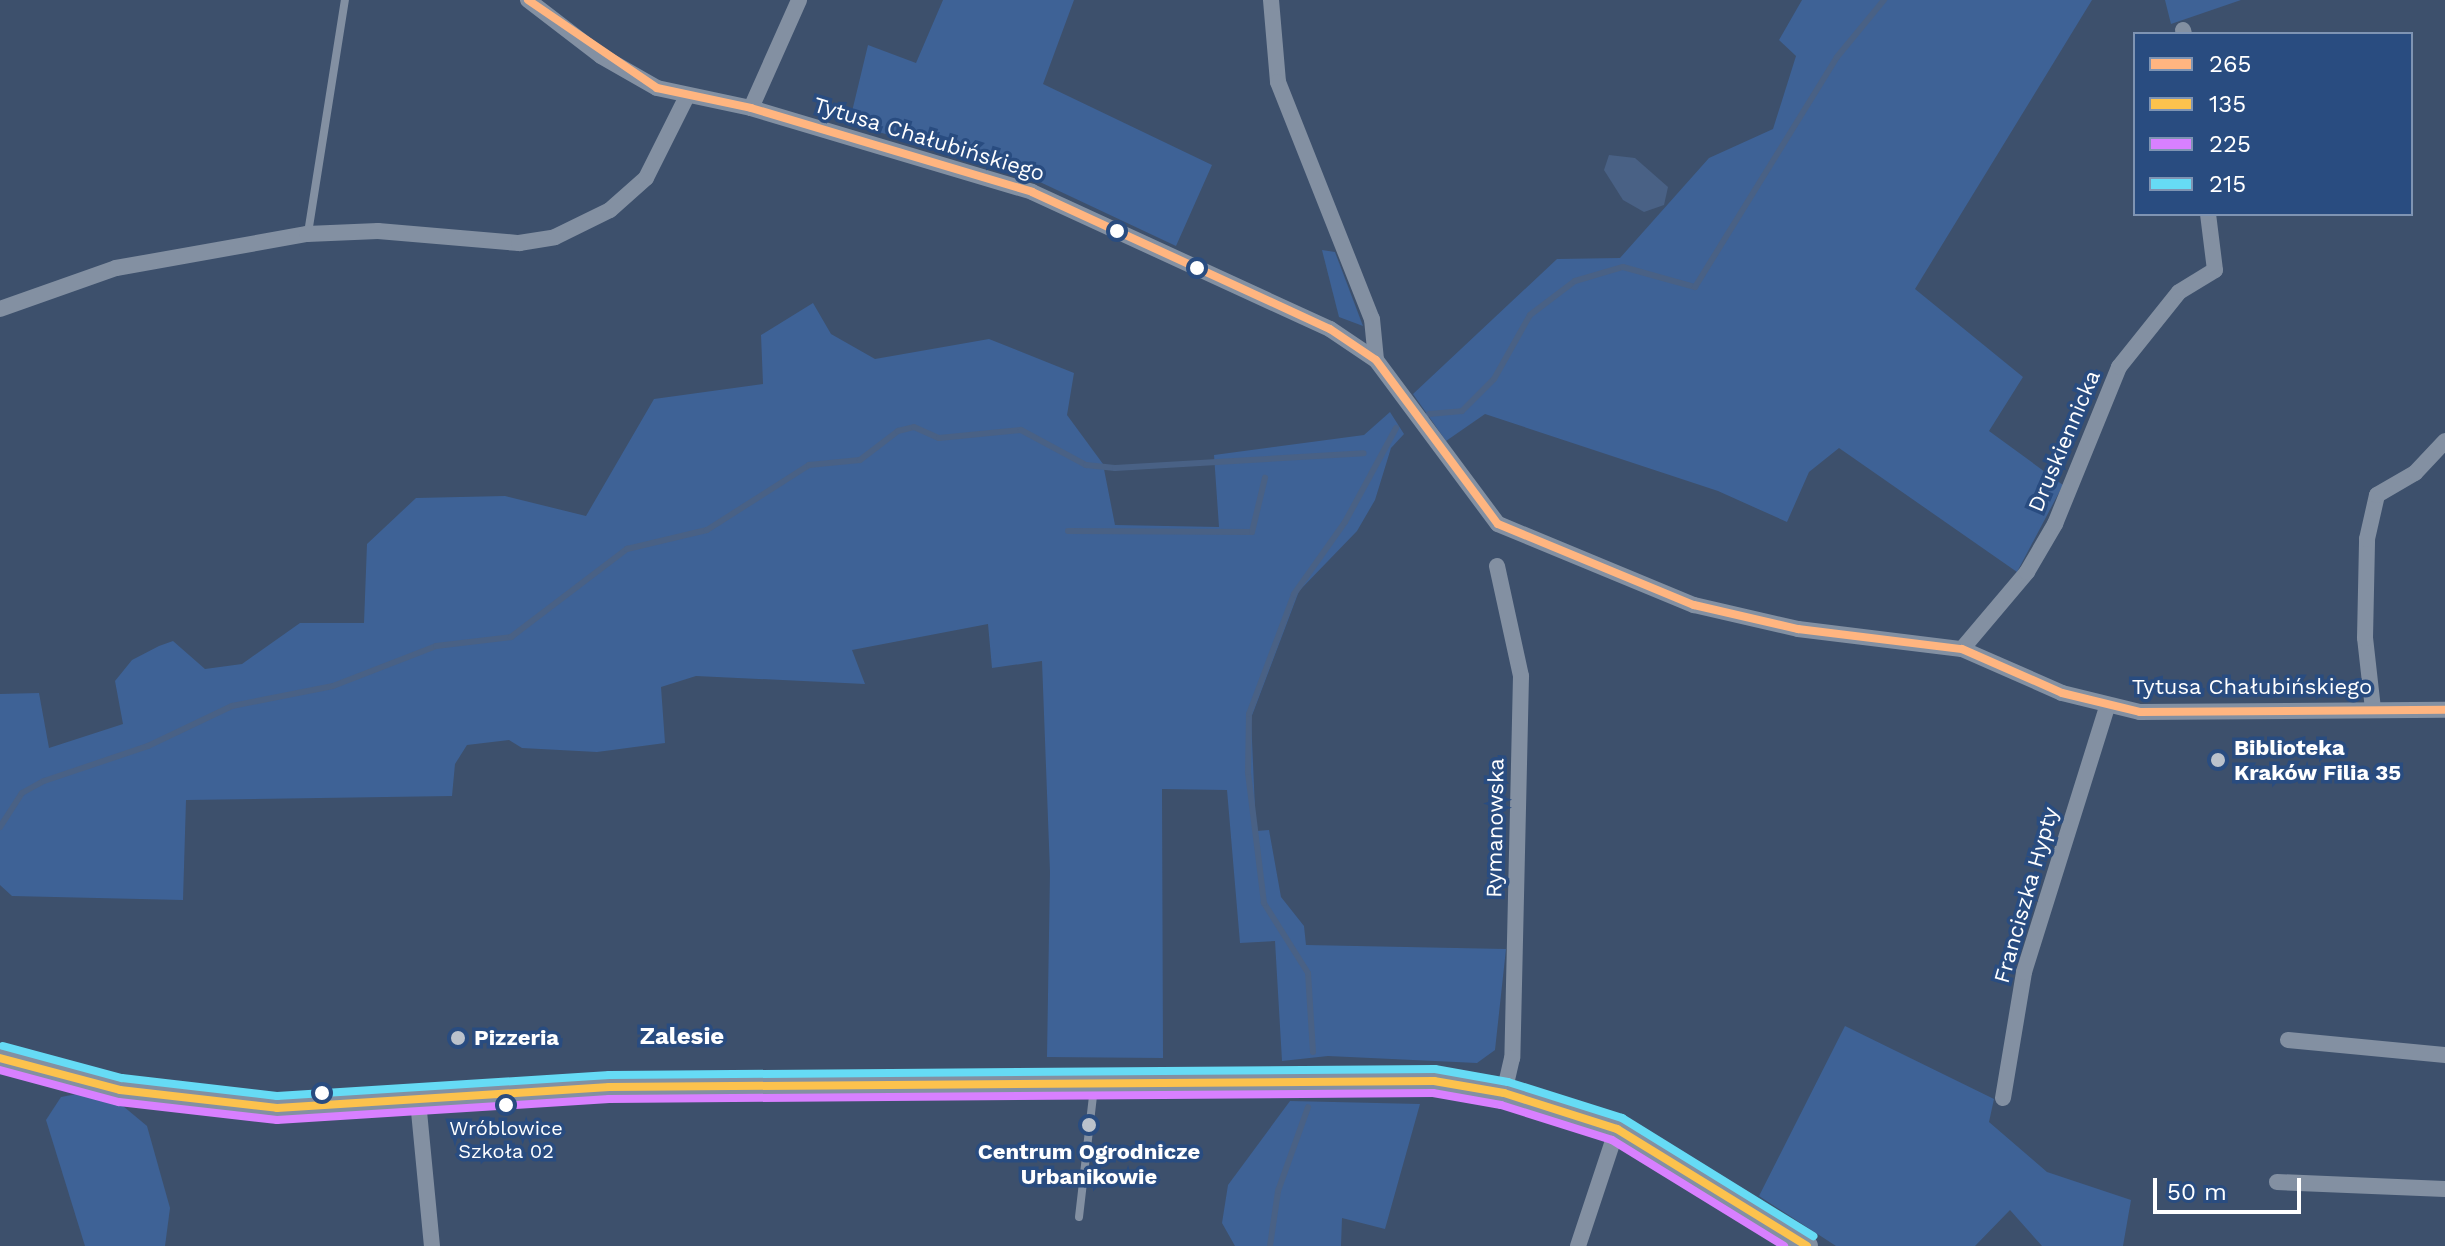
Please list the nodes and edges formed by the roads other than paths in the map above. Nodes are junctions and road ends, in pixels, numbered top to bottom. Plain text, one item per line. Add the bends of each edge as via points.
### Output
1 (345, 0) edge
2 (528, 0) edge
3 (799, 0) edge
4 (1271, 0) edge
5 (687, 96) junction
6 (751, 108) junction
7 (2208, 216) edge
8 (307, 234) junction
9 (0, 309) edge
10 (1376, 360) junction
11 (2445, 441) edge
12 (1497, 566) dead end
13 (1962, 649) junction
14 (2107, 707) junction
15 (2373, 709) junction
16 (2445, 710) edge
17 (2288, 1040) dead end
18 (2445, 1055) edge
19 (0, 1058) edge
20 (1094, 1085) junction
21 (1504, 1093) junction
22 (2003, 1098) dead end
23 (418, 1101) junction
24 (1617, 1129) junction
25 (2277, 1182) dead end
26 (2445, 1189) edge
27 (1079, 1217) dead end
28 (432, 1246) edge
29 (1578, 1246) edge
30 (1807, 1246) edge

1 - 8 lane
2 - 5 street, Tytusa Chałubińskiego via 601,56
3 - 6 street
4 - 10 street via 1278,82 1372,319
5 - 6 street, Tytusa Chałubińskiego
5 - 8 street via 646,178 582,228 519,243 378,231
6 - 10 street, Tytusa Chałubińskiego via 1032,192 1330,329
7 - 13 street, Druskiennicka via 2215,270 2179,292 2119,367 2055,524 2027,572
8 - 9 street via 116,268
10 - 13 street, Tytusa Chałubińskiego via 1498,524 1694,605 1798,629
11 - 15 street via 2415,473 2377,495 2367,539 2365,624
12 - 21 street, Rymanowska via 1521,676 1512,1058
13 - 14 street, Tytusa Chałubińskiego
14 - 15 street, Tytusa Chałubińskiego
14 - 22 street, Franciszka Hypty via 2024,972
15 - 16 street, Tytusa Chałubińskiego
17 - 18 street
19 - 23 street via 120,1090 261,1106
20 - 21 street via 1376,1077
20 - 23 street via 609,1087
20 - 27 lane
21 - 24 street
23 - 28 street
24 - 29 street
24 - 30 street
25 - 26 street

